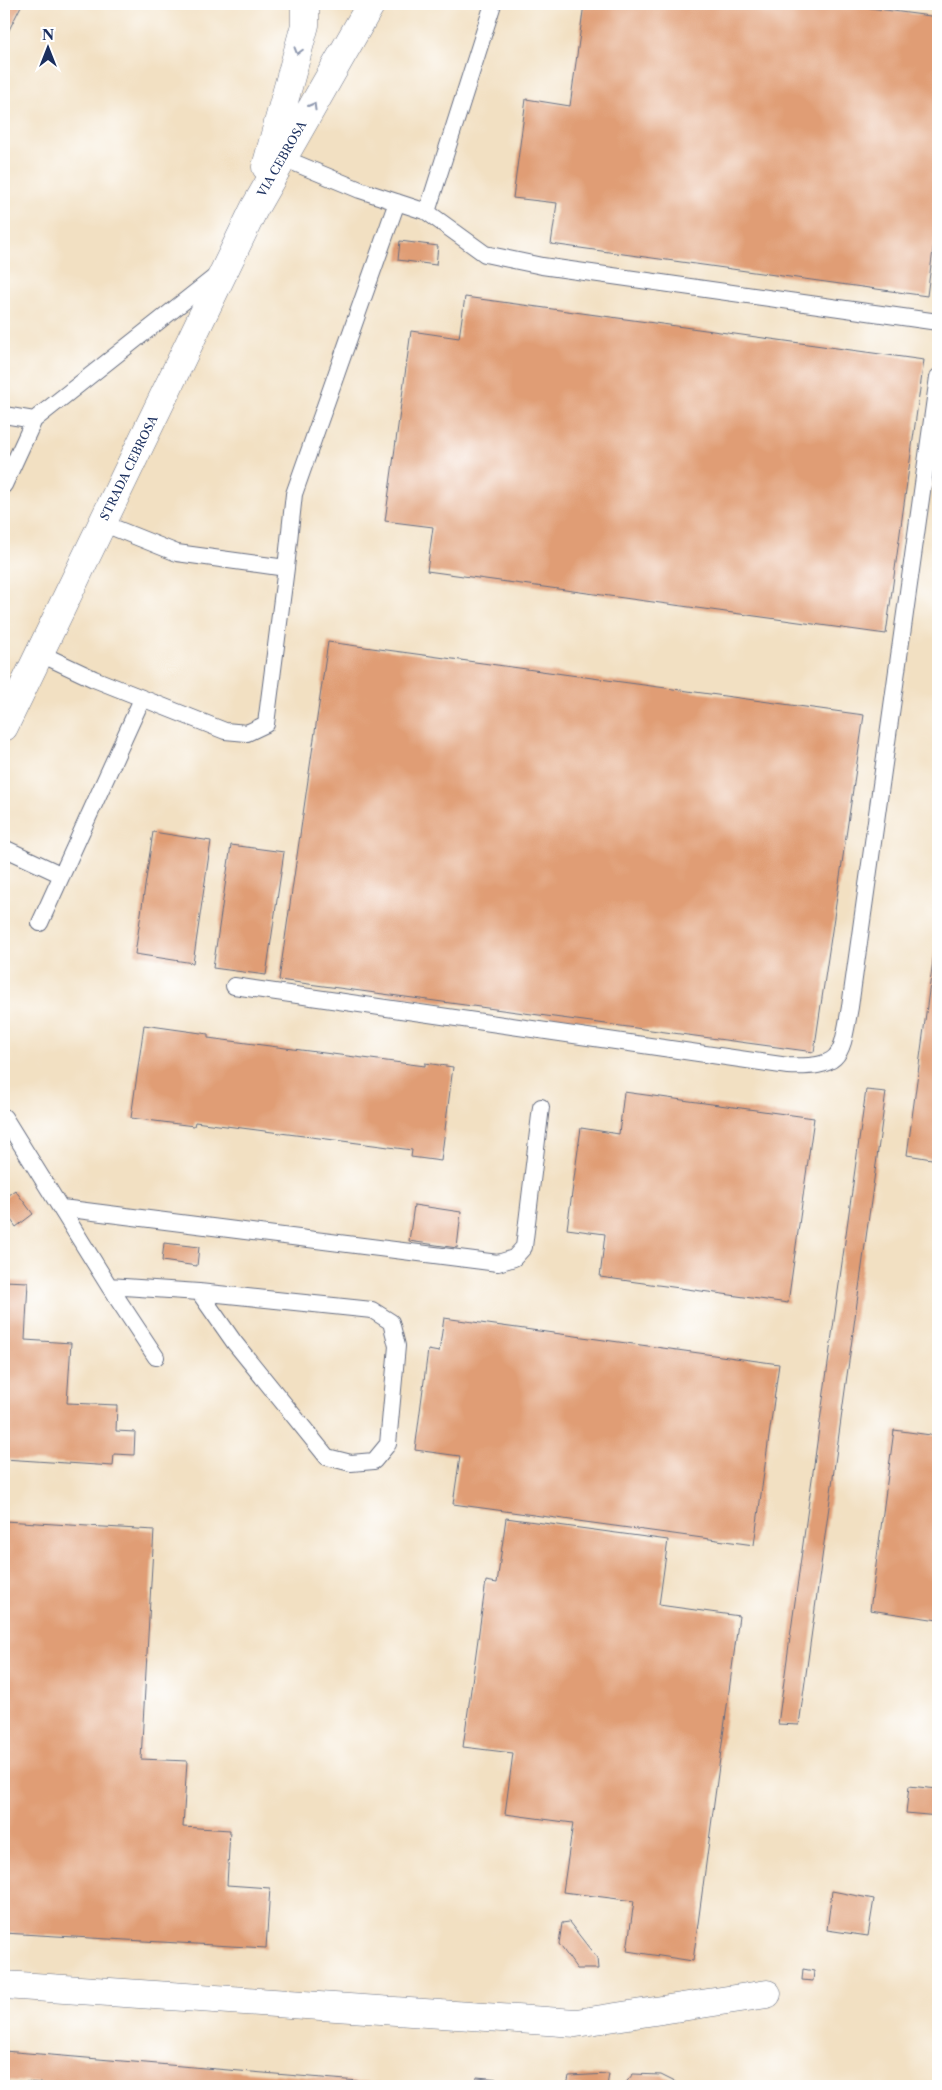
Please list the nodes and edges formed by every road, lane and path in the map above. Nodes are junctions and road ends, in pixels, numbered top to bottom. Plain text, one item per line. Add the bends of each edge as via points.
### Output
1 (306, 4) edge
2 (371, 4) edge
3 (492, 4) edge
4 (283, 158) junction
5 (398, 202) junction
6 (254, 209) junction
7 (427, 212) junction
8 (224, 270) junction
9 (938, 322) edge
10 (938, 378) edge
11 (4, 415) edge
12 (34, 420) junction
13 (4, 485) edge
14 (102, 523) junction
15 (286, 568) junction
16 (39, 653) junction
17 (142, 699) junction
18 (4, 727) edge
19 (4, 848) edge
20 (62, 875) junction
21 (40, 923) dead end
22 (234, 986) dead end
23 (541, 1106) dead end
24 (4, 1117) edge
25 (62, 1208) junction
26 (109, 1286) junction
27 (200, 1292) junction
28 (156, 1357) dead end
29 (4, 1985) edge
30 (767, 1994) dead end

1 -> 6 main road, VIA CEBROSA via 306,25
4 -> 2 main road, VIA CEBROSA
3 - 7 lane
4 - 5 lane
4 - 6 main road, VIA CEBROSA
5 - 7 lane
5 - 15 lane via 294,494
6 - 8 main road, STRADA CEBROSA
7 - 9 lane via 485,254 533,264
8 - 12 lane
8 - 14 main road, STRADA CEBROSA
10 - 22 lane via 850,1007 843,1048 834,1061 816,1067 788,1066
11 - 12 lane
12 - 13 lane
14 - 15 lane via 177,553
14 - 16 main road, STRADA CEBROSA
15 - 17 lane via 266,724 247,733 224,731
16 - 17 lane
16 - 18 main road, STRADA CEBROSA
17 - 20 lane
19 - 20 lane
20 - 21 lane
23 - 25 lane via 524,1247 514,1258 498,1263
24 - 25 lane
25 - 26 lane
26 - 27 lane
26 - 28 lane
27 - 27 lane via 372,1310 391,1322 397,1346 388,1444 374,1461 352,1463 327,1457 234,1342
29 - 30 main road via 576,2023

